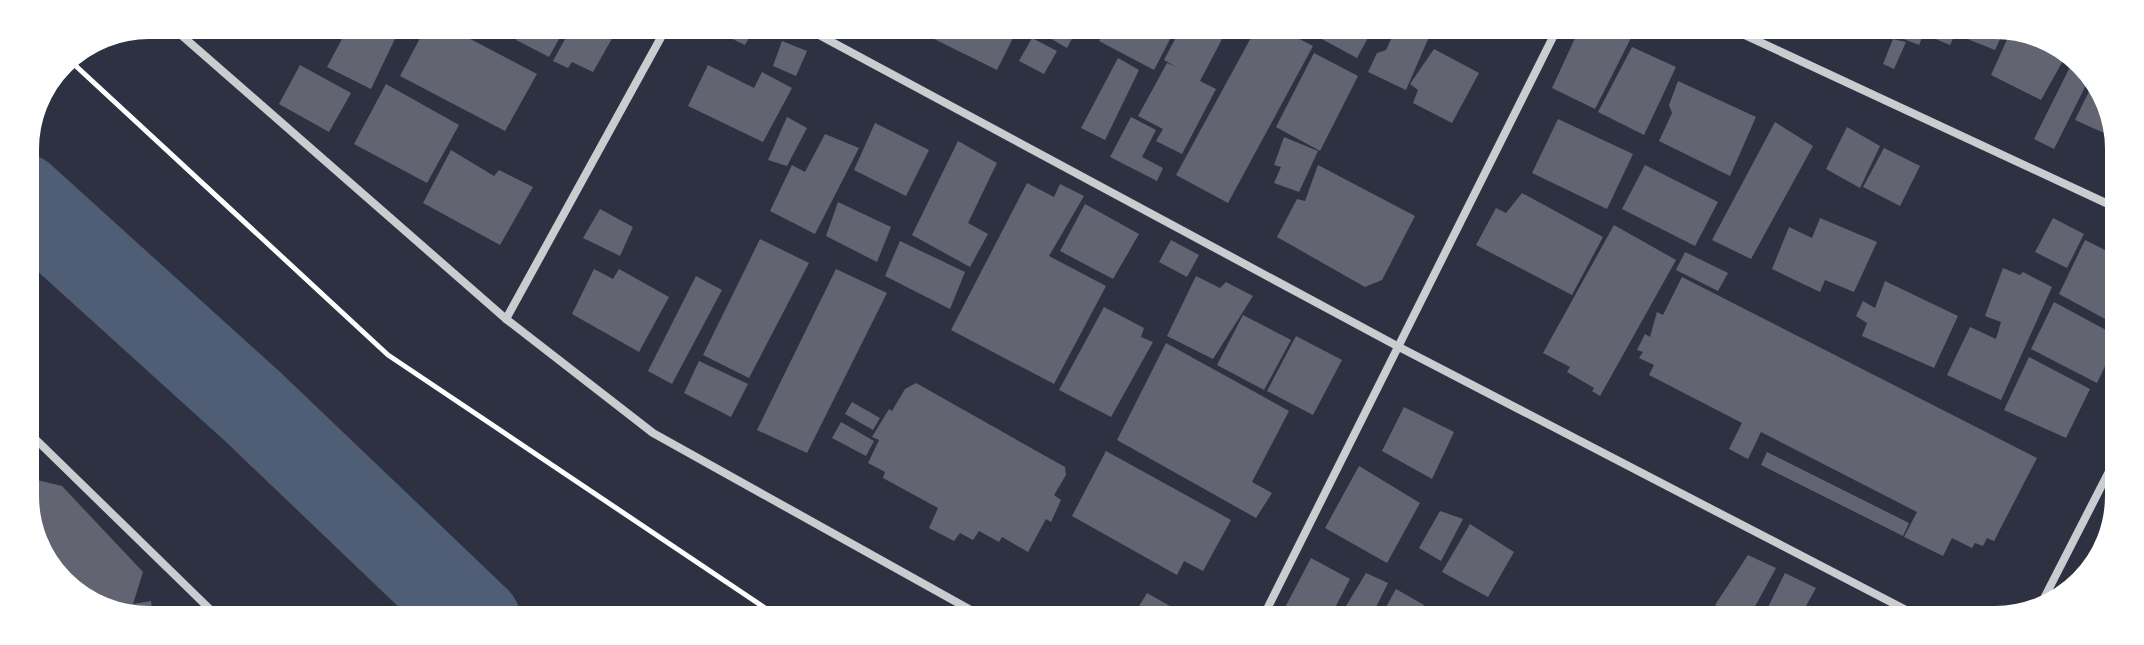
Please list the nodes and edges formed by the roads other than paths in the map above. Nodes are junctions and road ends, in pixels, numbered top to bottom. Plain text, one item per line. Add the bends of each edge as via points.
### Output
1 (180, 34) edge
2 (663, 34) edge
3 (817, 34) edge
4 (1555, 34) edge
5 (1743, 34) edge
6 (2110, 205) edge
7 (506, 319) junction
8 (1399, 347) junction
9 (34, 438) edge
10 (2110, 470) edge
11 (2043, 600) edge
12 (212, 611) edge
13 (972, 611) edge
14 (1266, 611) edge
15 (1908, 611) edge

1 - 7 street
2 - 7 street
3 - 8 street
4 - 8 street
5 - 6 street
7 - 13 street via 653,433
8 - 14 street
8 - 15 street
9 - 12 street
10 - 11 street

